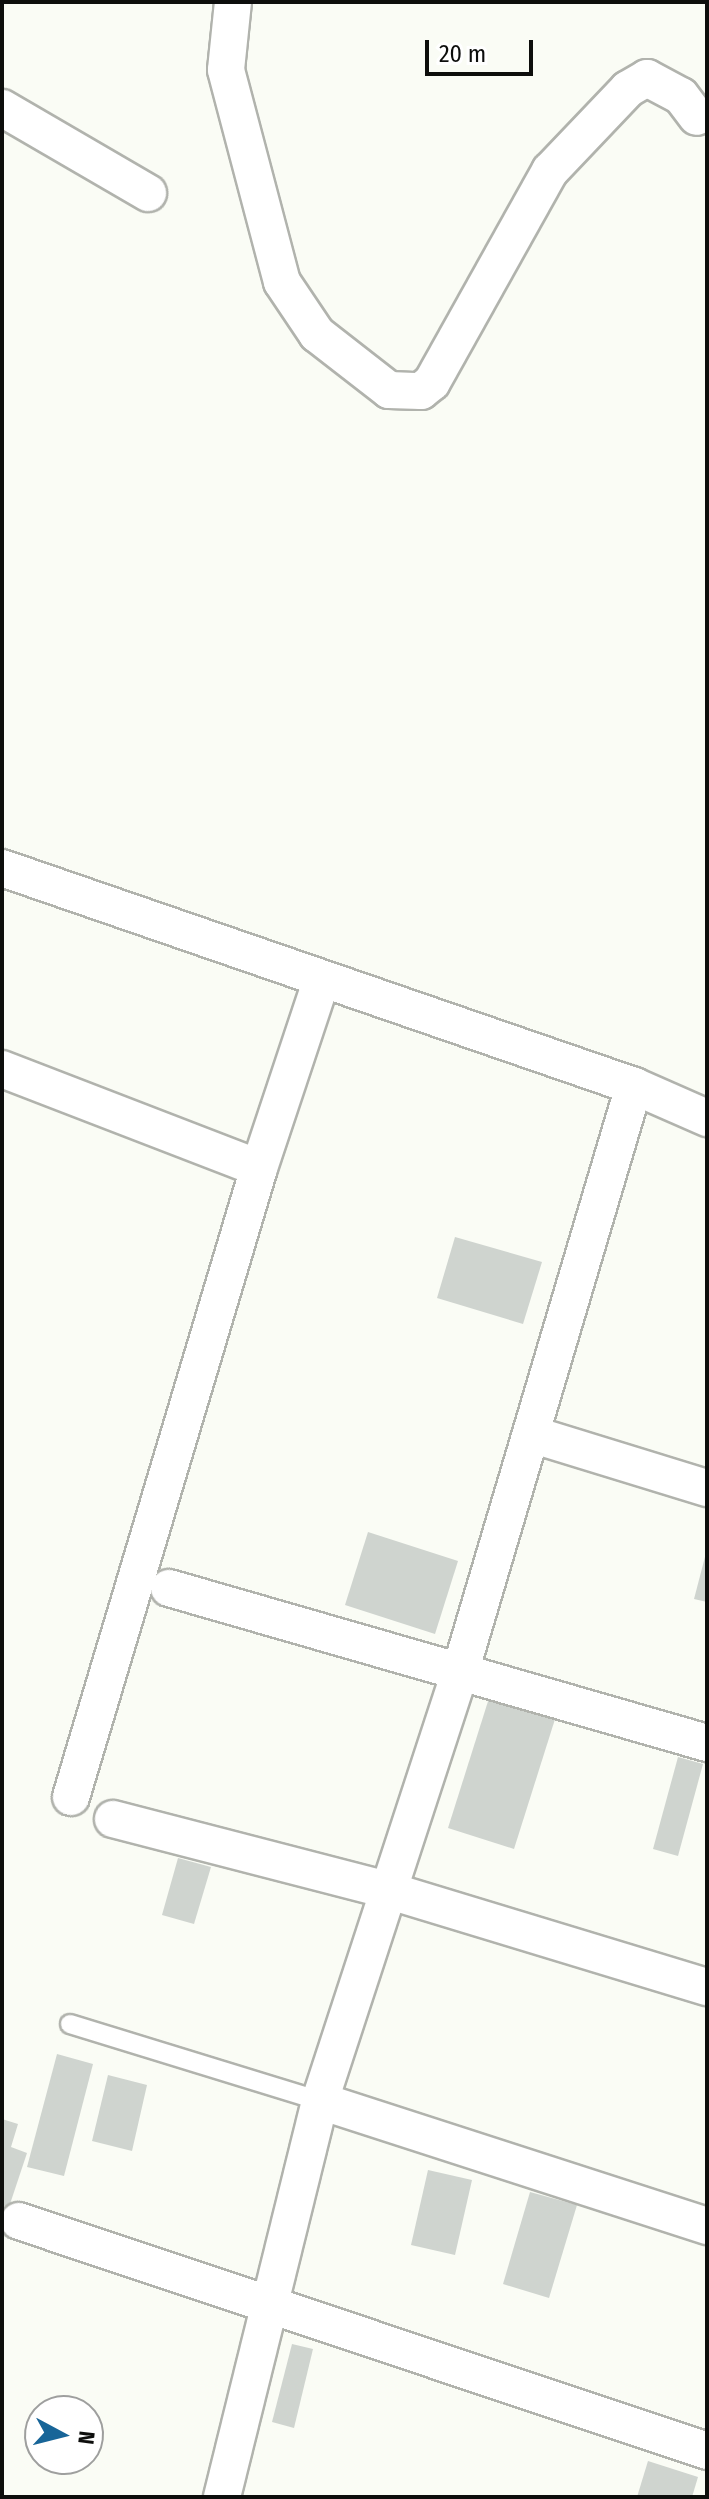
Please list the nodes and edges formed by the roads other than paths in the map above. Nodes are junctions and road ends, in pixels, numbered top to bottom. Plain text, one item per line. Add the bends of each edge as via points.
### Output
1 (233, 2) edge
2 (2, 108) edge
3 (697, 117) dead end
4 (148, 193) dead end
5 (2, 868) edge
6 (321, 982) junction
7 (2, 1069) edge
8 (634, 1086) junction
9 (707, 1118) edge
10 (259, 1168) junction
11 (531, 1434) junction
12 (707, 1488) edge
13 (169, 1588) dead end
14 (461, 1669) junction
15 (707, 1743) edge
16 (71, 1797) dead end
17 (113, 1819) dead end
18 (387, 1890) junction
19 (707, 1987) edge
20 (70, 2024) dead end
21 (320, 2101) junction
22 (19, 2221) dead end
23 (707, 2226) edge
24 (271, 2307) junction
25 (707, 2451) edge
26 (222, 2497) edge

1 - 3 street via 226,70 282,282 317,334 389,390 421,391 432,382 550,171 628,89 647,78 681,96
2 - 4 street
5 - 6 street
6 - 8 street
6 - 10 street
7 - 10 street
8 - 9 street
8 - 11 street
10 - 16 street
11 - 12 street
11 - 14 street
13 - 14 street
14 - 15 street
14 - 18 street
17 - 18 street
18 - 19 street
18 - 21 street
20 - 21 lane
21 - 23 street
21 - 24 street
22 - 24 street
24 - 25 street
24 - 26 street

